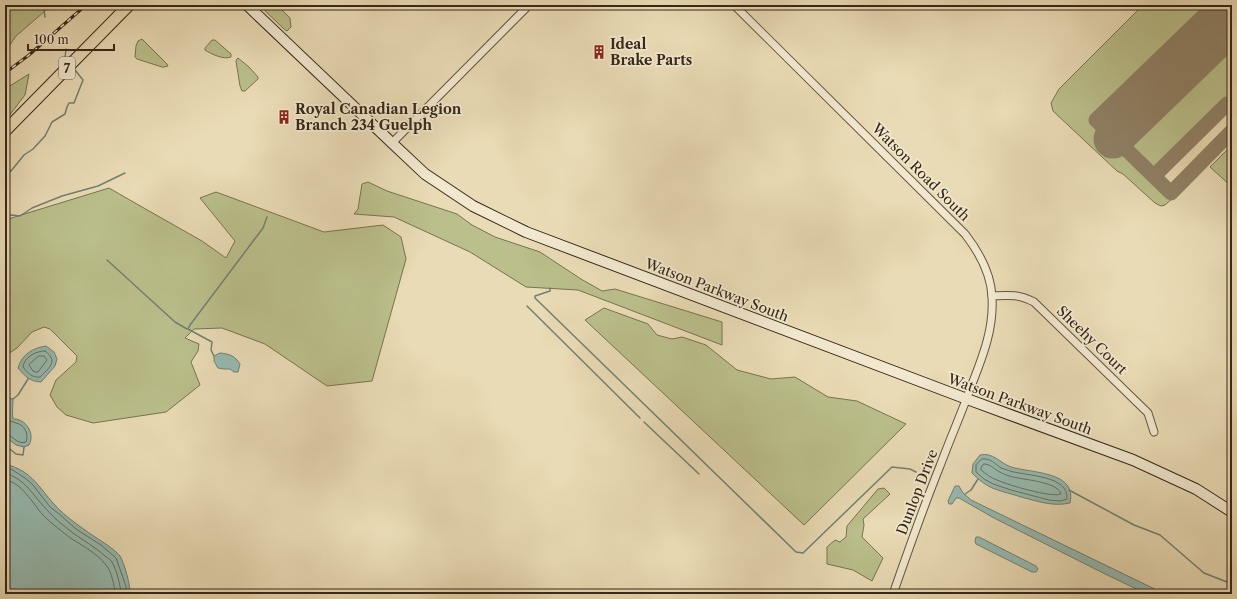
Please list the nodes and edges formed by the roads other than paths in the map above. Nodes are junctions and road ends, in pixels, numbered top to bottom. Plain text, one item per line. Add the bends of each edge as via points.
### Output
1 (129, 5) edge
2 (247, 5) edge
3 (529, 5) edge
4 (734, 5) edge
5 (5, 131) edge
6 (392, 144) junction
7 (992, 296) junction
8 (966, 399) junction
9 (1154, 432) dead end
10 (1232, 512) edge
11 (893, 594) edge

1 - 5 main road, 7
2 - 6 main road, Watson Parkway South
3 - 6 street
4 - 7 street, Watson Road South via 965,234 984,262
6 - 8 main road, Watson Parkway South via 425,174 473,206 526,232
7 - 8 street, Watson Road South via 990,332
7 - 9 street, Sheehy Court via 1011,295 1034,302 1148,413
8 - 10 main road, Watson Parkway South via 1133,460 1196,489
8 - 11 street, Dunlop Drive

